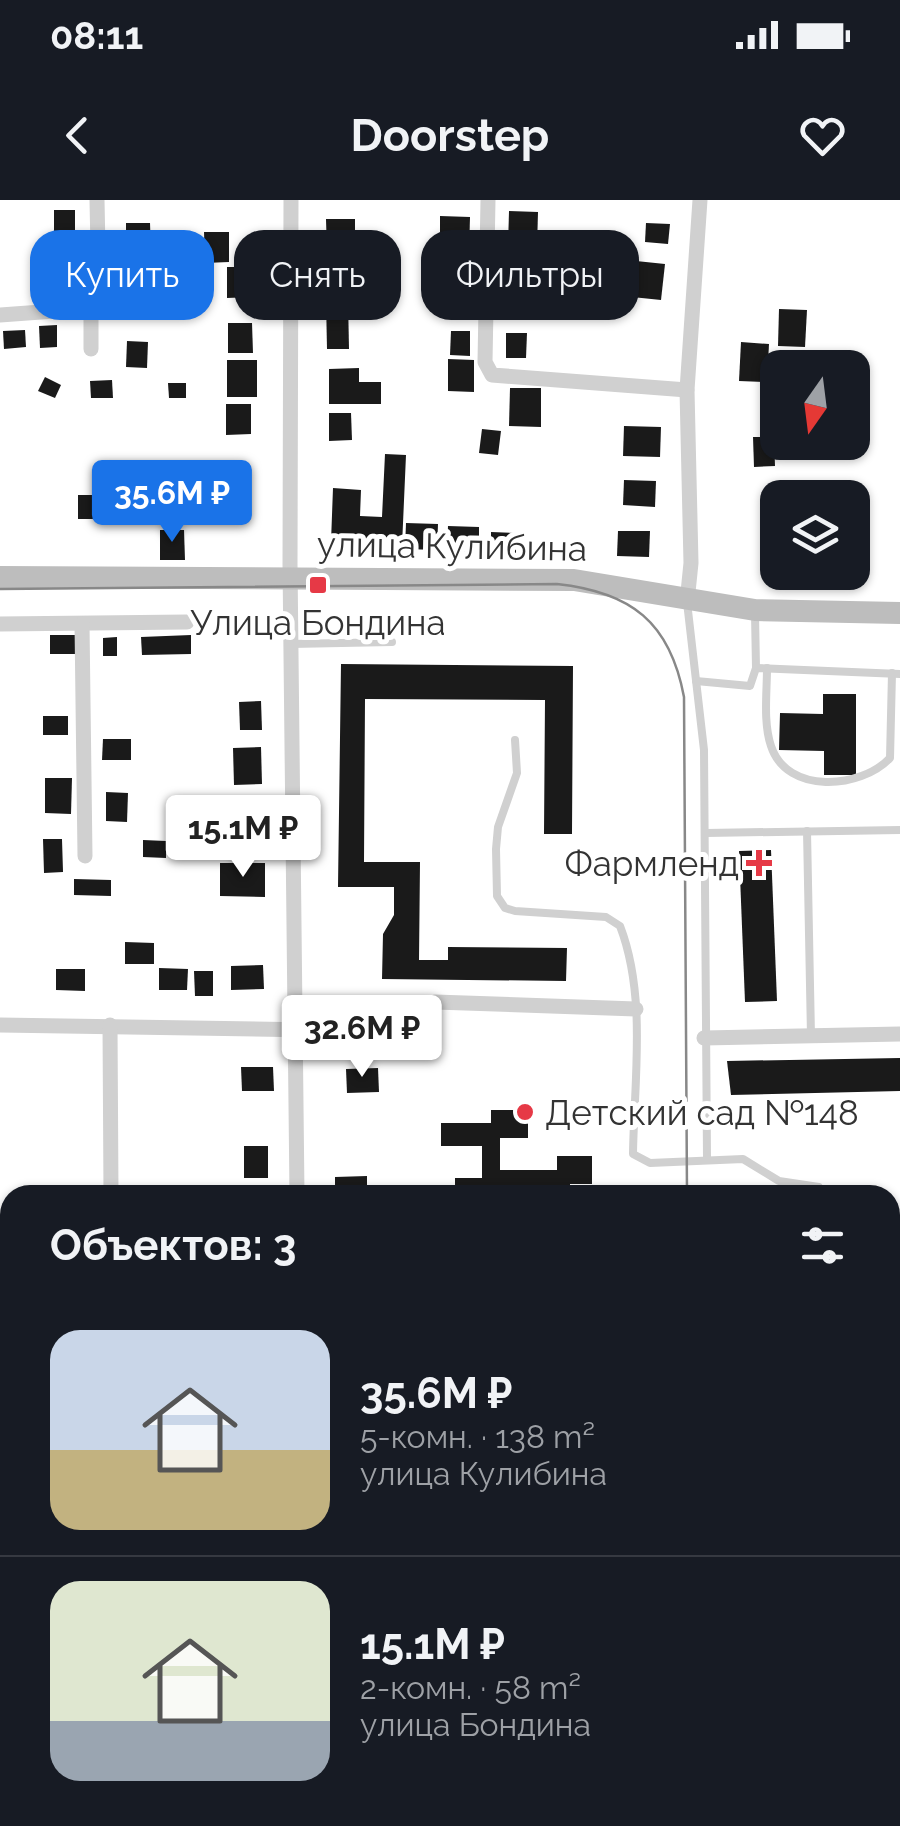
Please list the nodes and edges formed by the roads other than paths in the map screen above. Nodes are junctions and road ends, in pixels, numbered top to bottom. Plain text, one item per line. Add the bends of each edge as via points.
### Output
1 (97, 200) edge
2 (291, 200) edge
3 (488, 200) edge
4 (700, 200) edge
5 (98, 230) edge
6 (30, 314) edge
7 (0, 315) edge
8 (91, 320) edge
9 (91, 348) dead end
10 (687, 390) junction
11 (0, 577) edge
12 (290, 579) junction
13 (687, 602) junction
14 (755, 610) junction
15 (900, 612) edge
16 (187, 622) dead end
17 (0, 624) edge
18 (82, 624) junction
19 (392, 642) dead end
20 (291, 644) junction
21 (756, 668) junction
22 (767, 668) junction
23 (896, 674) edge
24 (696, 681) junction
25 (516, 740) dead end
26 (900, 830) edge
27 (807, 831) junction
28 (706, 832) junction
29 (85, 856) dead end
30 (636, 1009) junction
31 (0, 1025) edge
32 (110, 1025) junction
33 (298, 1030) junction
34 (900, 1034) edge
35 (811, 1036) junction
36 (704, 1038) junction
37 (707, 1158) junction
38 (111, 1185) edge
39 (297, 1185) edge
40 (803, 1185) edge

1 - 5 street
2 - 12 street
3 - 10 street via 485,362 492,374
4 - 10 street
6 - 7 street
8 - 9 street
10 - 13 street
11 - 12 main road, улица Кулибина
12 - 13 main road, улица Кулибина via 574,580
12 - 20 street
13 - 14 main road, улица Кулибина
13 - 24 lane
14 - 15 main road, улица Кулибина
14 - 21 lane
16 - 18 street
17 - 18 street
18 - 29 street
19 - 20 lane
20 - 33 street
21 - 22 lane
21 - 24 lane via 750,686
22 - 23 lane
22 - 23 lane via 772,748 780,763 822,782 858,780 890,758
24 - 28 lane
25 - 30 lane via 517,773 498,828 498,896 515,912 614,920 631,961
26 - 27 lane
27 - 28 lane
27 - 35 lane
28 - 36 lane
30 - 33 street via 435,1002 381,1031
30 - 37 lane via 633,1154 650,1163
31 - 32 street
32 - 33 street
32 - 38 street
33 - 39 street
34 - 35 street
35 - 36 street
36 - 37 lane
37 - 40 lane via 743,1159 779,1182

